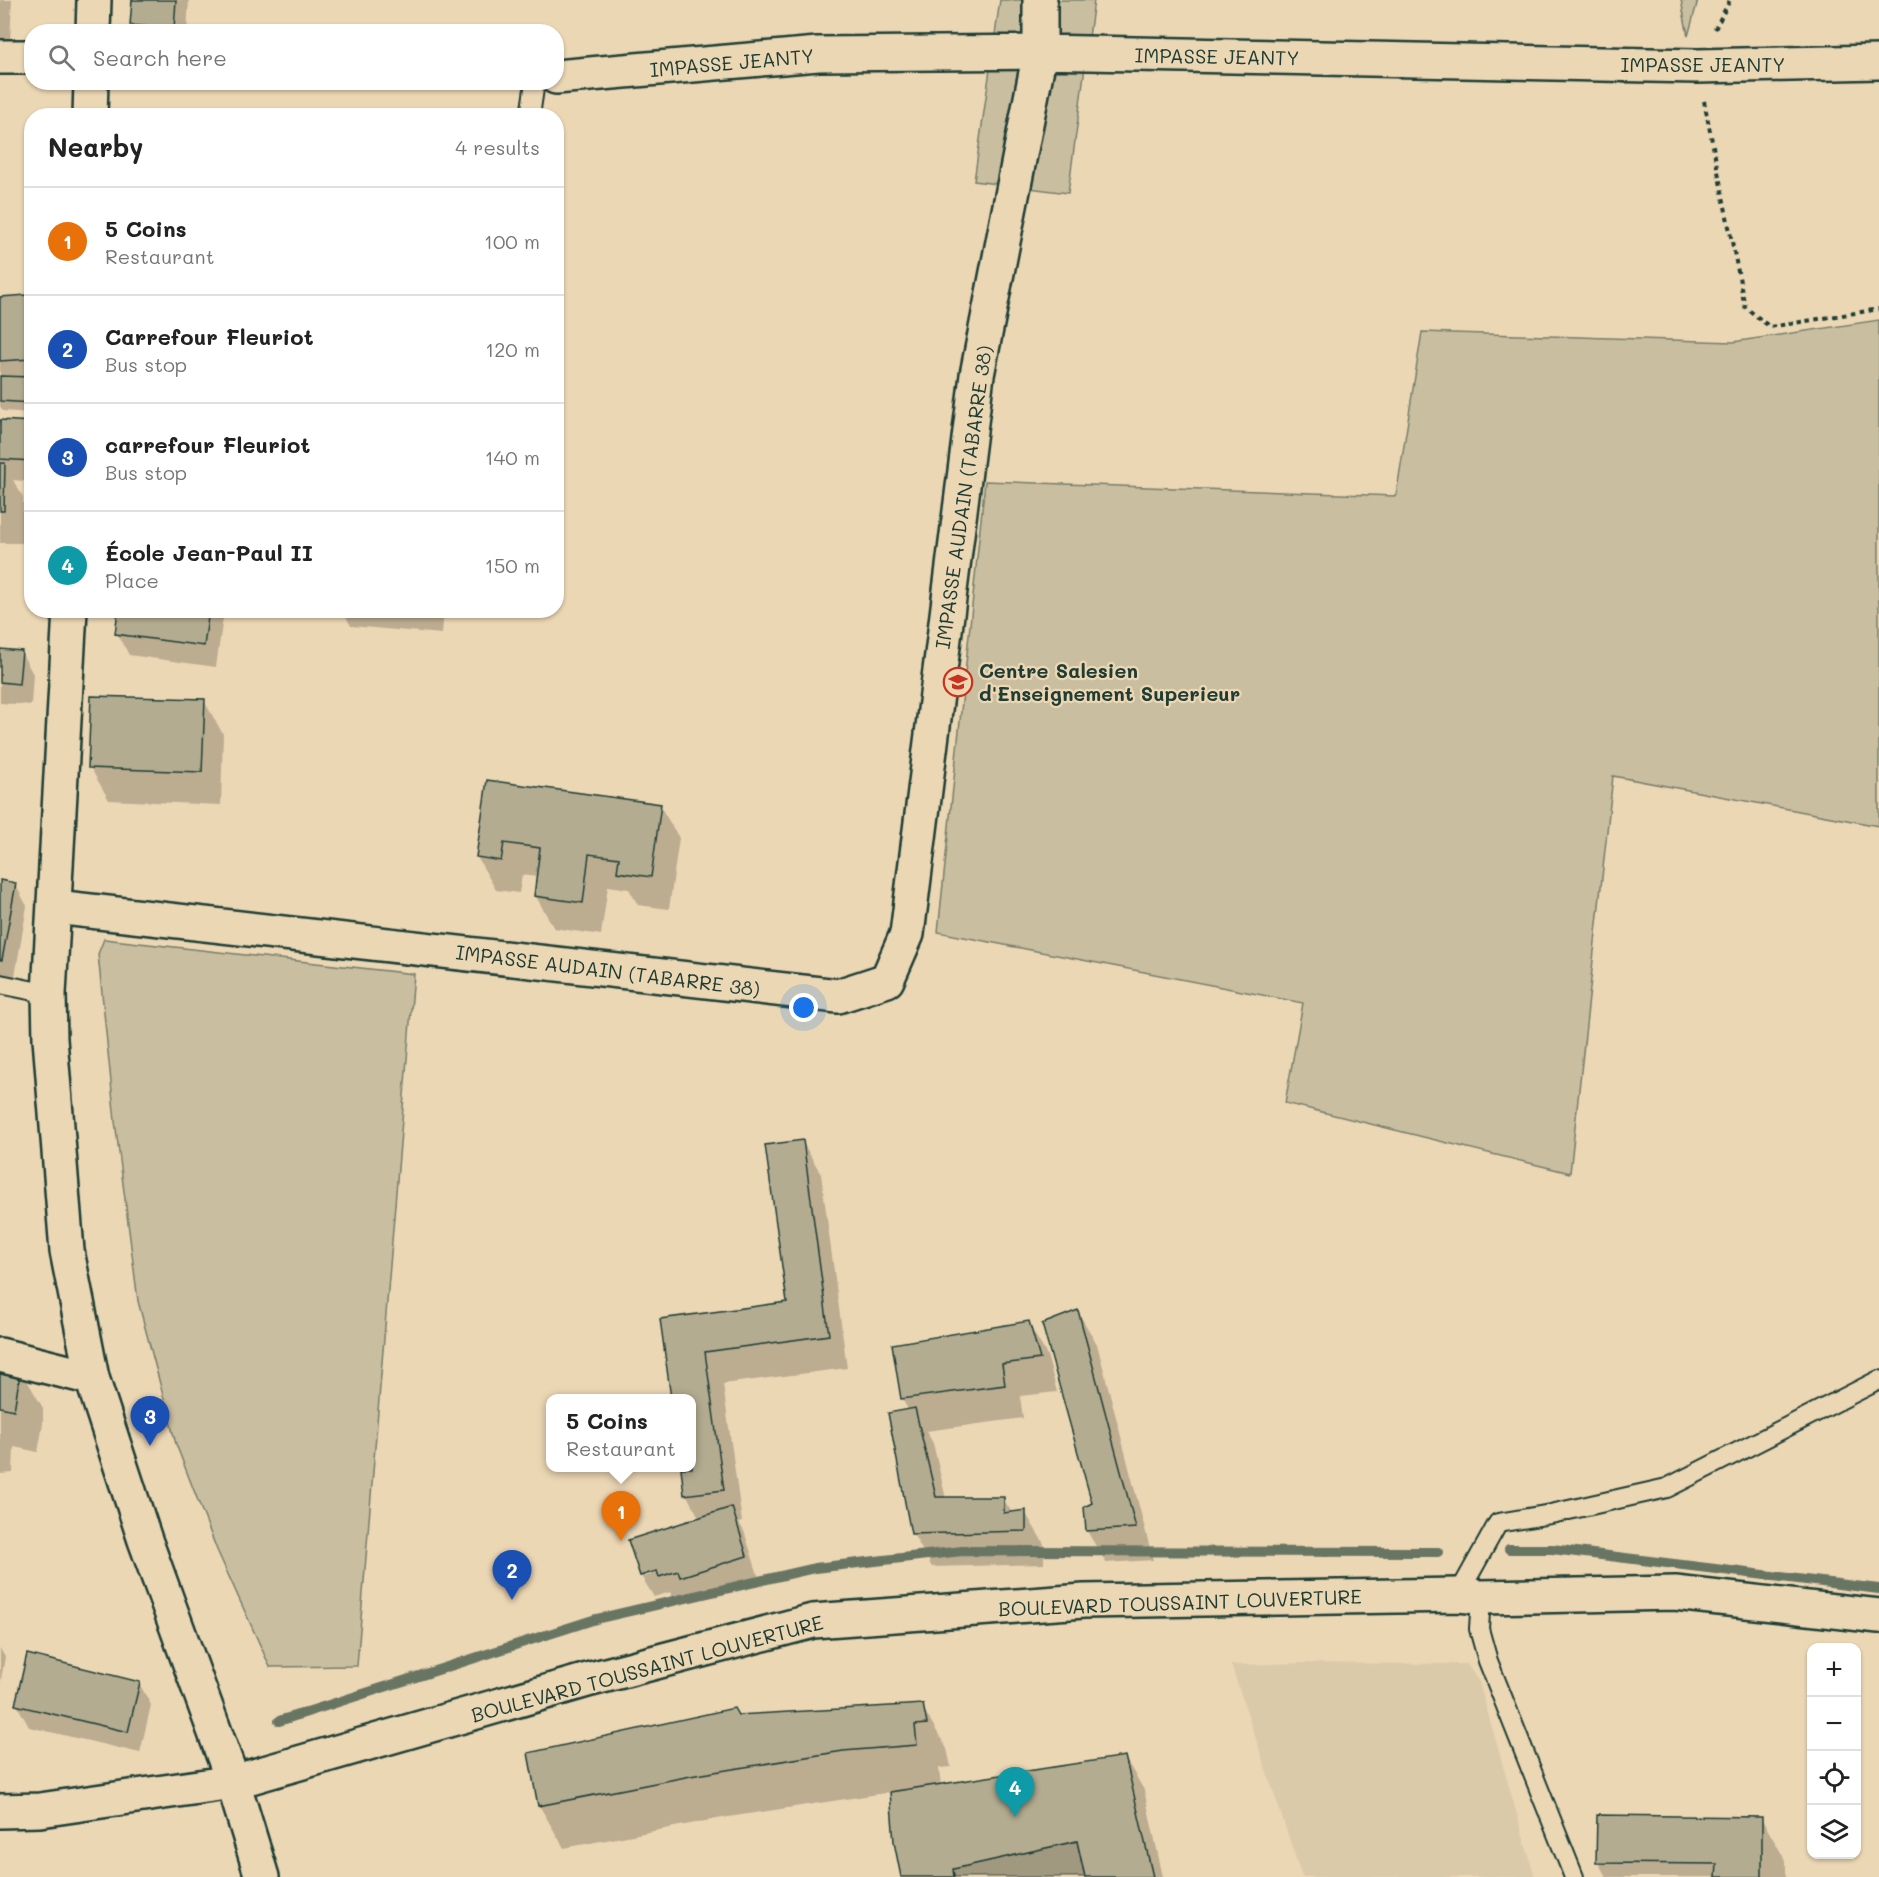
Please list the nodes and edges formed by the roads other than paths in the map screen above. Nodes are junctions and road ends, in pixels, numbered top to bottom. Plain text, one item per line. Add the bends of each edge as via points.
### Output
1 (94, 0) edge
2 (1040, 0) edge
3 (93, 24) edge
4 (1040, 52) junction
5 (0, 57) edge
6 (24, 57) edge
7 (1879, 62) edge
8 (564, 76) edge
9 (91, 90) edge
10 (534, 90) edge
11 (90, 108) edge
12 (531, 108) edge
13 (70, 618) edge
14 (55, 907) junction
15 (0, 984) edge
16 (49, 994) junction
17 (0, 1355) edge
18 (92, 1378) junction
19 (1879, 1380) edge
20 (1470, 1596) junction
21 (1879, 1616) edge
22 (233, 1782) junction
23 (0, 1811) edge
24 (262, 1877) edge
25 (1574, 1877) edge

1 - 3 street
2 - 4 street, IMPASSE AUDAIN (TABARRE 38)
4 - 7 street, IMPASSE JEANTY via 1697,66
4 - 8 street, IMPASSE JEANTY via 818,54
4 - 14 street, IMPASSE AUDAIN (TABARRE 38) via 977,375 907,933 887,980 838,996
5 - 6 street
9 - 11 street
10 - 12 lane
13 - 14 street
14 - 16 street
15 - 16 lane
16 - 18 street via 67,1251
17 - 18 street
18 - 22 street via 145,1540
19 - 20 lane via 1668,1488 1498,1523
20 - 21 street, BOULEVARD TOUSSAINT LOUVERTURE via 1675,1593
20 - 22 street, BOULEVARD TOUSSAINT LOUVERTURE via 1084,1601 813,1621 591,1679
20 - 25 lane via 1488,1661
22 - 23 street, BOULEVARD TOUSSAINT LOUVERTURE via 39,1810
22 - 24 street

